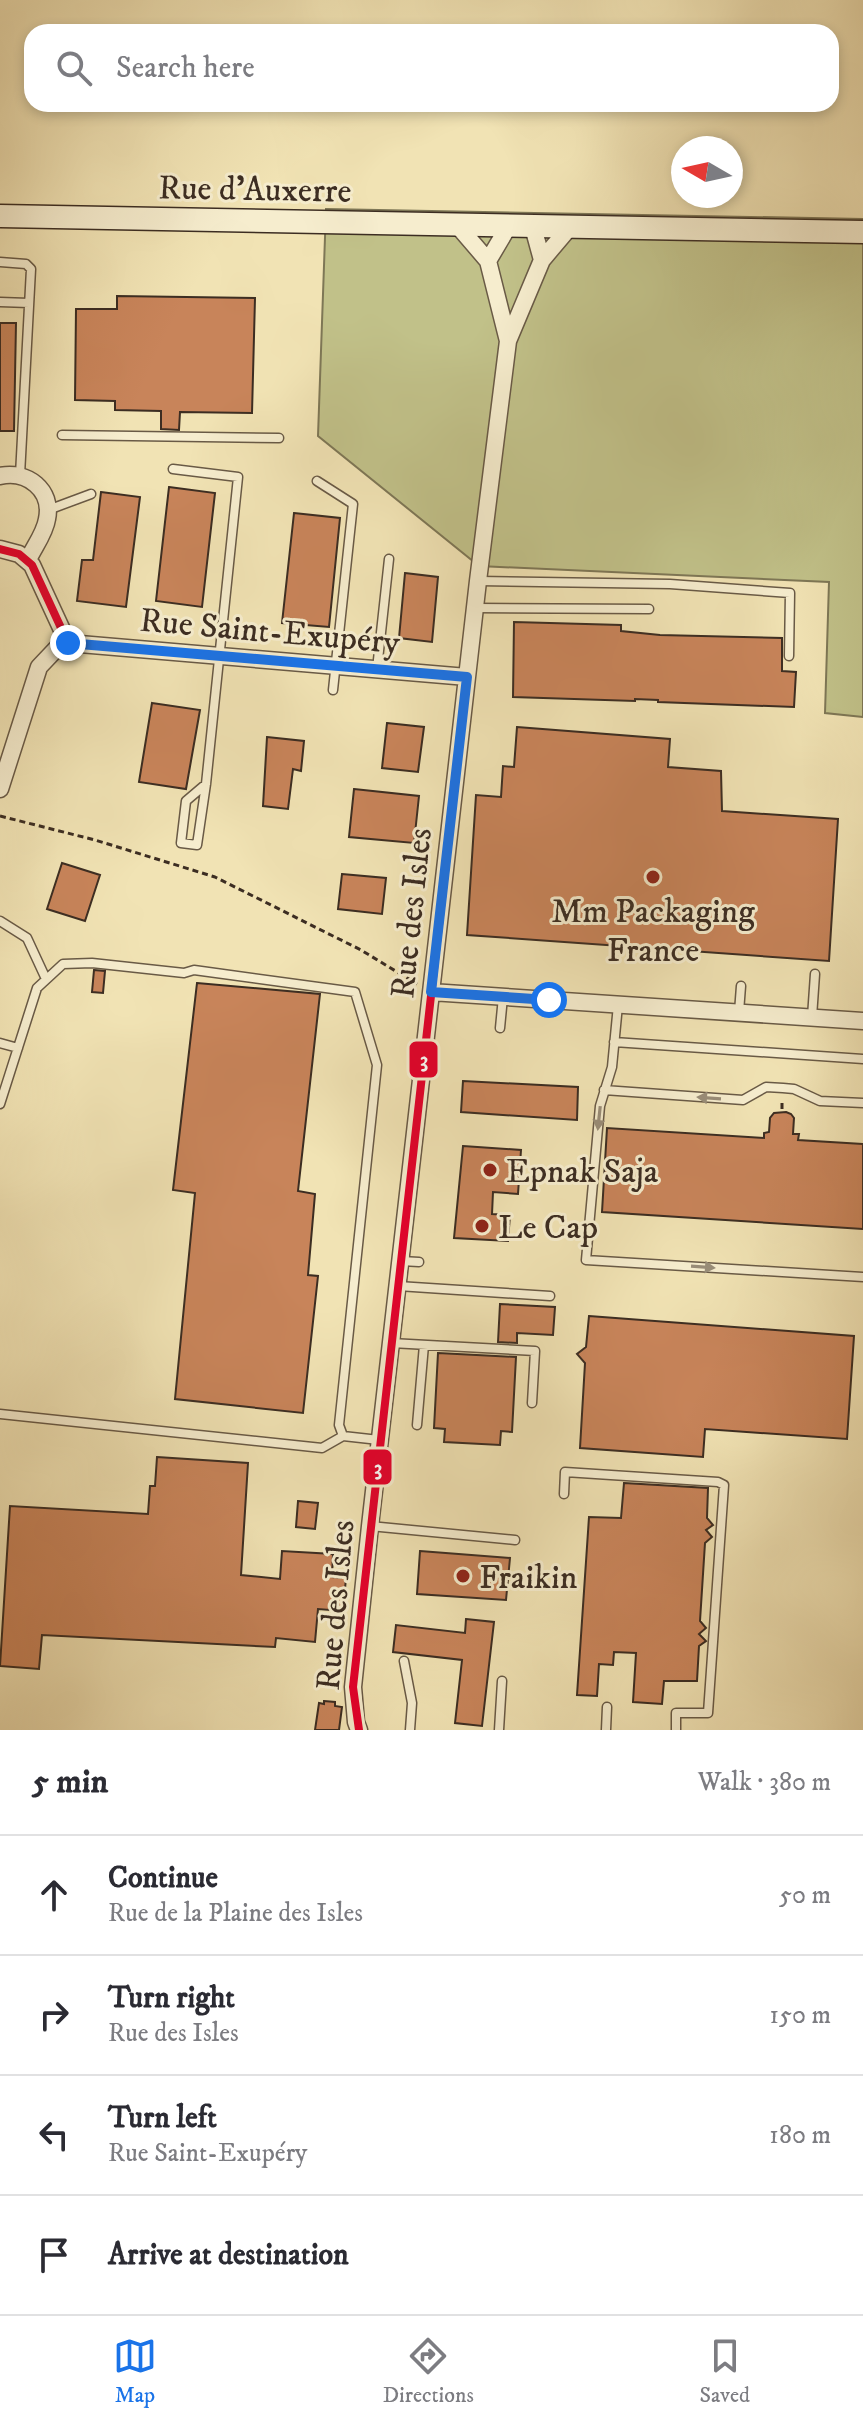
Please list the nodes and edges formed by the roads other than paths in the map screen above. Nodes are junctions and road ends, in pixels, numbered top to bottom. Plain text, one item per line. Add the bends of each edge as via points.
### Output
1 (0, 216) edge
2 (458, 226) junction
3 (508, 227) junction
4 (533, 227) junction
5 (569, 228) junction
6 (863, 232) edge
7 (542, 260) junction
8 (488, 261) junction
9 (0, 262) edge
10 (0, 302) edge
11 (29, 303) junction
12 (508, 341) junction
13 (62, 435) dead end
14 (279, 438) dead end
15 (173, 469) dead end
16 (20, 475) junction
17 (0, 476) edge
18 (317, 481) dead end
19 (91, 494) dead end
20 (48, 510) junction
21 (0, 549) edge
22 (31, 554) junction
23 (389, 559) dead end
24 (478, 581) junction
25 (475, 608) junction
26 (649, 609) dead end
27 (63, 645) junction
28 (218, 656) junction
29 (789, 656) dead end
30 (335, 666) junction
31 (377, 669) junction
32 (467, 677) junction
33 (333, 690) dead end
34 (206, 784) junction
35 (0, 789) edge
36 (0, 921) edge
37 (815, 974) dead end
38 (46, 979) junction
39 (741, 986) dead end
40 (431, 992) junction
41 (503, 997) junction
42 (618, 1004) junction
43 (739, 1013) junction
44 (812, 1018) junction
45 (863, 1021) edge
46 (500, 1028) dead end
47 (614, 1042) junction
48 (0, 1043) edge
49 (18, 1048) junction
50 (863, 1059) edge
51 (604, 1090) junction
52 (863, 1103) edge
53 (0, 1104) edge
54 (401, 1261) junction
55 (419, 1262) dead end
56 (863, 1277) edge
57 (398, 1286) junction
58 (550, 1296) dead end
59 (391, 1343) junction
60 (424, 1345) junction
61 (532, 1403) dead end
62 (0, 1414) edge
63 (417, 1425) dead end
64 (343, 1436) junction
65 (380, 1440) junction
66 (564, 1494) dead end
67 (370, 1526) junction
68 (515, 1540) dead end
69 (404, 1661) dead end
70 (502, 1681) dead end
71 (607, 1707) dead end
72 (359, 1730) edge
73 (410, 1730) edge
74 (499, 1730) edge
75 (606, 1730) edge
76 (676, 1730) edge

1 - 2 main road, Rue d'Auxerre
2 - 3 main road, Rue d'Auxerre
2 - 8 street, Rue des Isles
3 - 4 main road, Rue d'Auxerre
3 - 8 street
4 - 5 main road, Rue d'Auxerre
4 - 7 street
5 - 6 main road, Rue d'Auxerre
5 - 7 street, Rue des Isles
7 - 12 street, Rue des Isles
8 - 12 street, Rue des Isles
9 - 11 lane via 31,269
10 - 11 lane
11 - 16 lane
12 - 24 street, Rue des Isles
13 - 14 lane
15 - 28 lane via 238,477
16 - 17 street
16 - 20 street via 40,488
18 - 30 lane via 353,504
19 - 20 lane
20 - 22 street
21 - 22 street
22 - 27 street
23 - 31 lane
24 - 25 street, Rue des Isles
24 - 29 lane via 670,584 790,593
25 - 26 lane
25 - 32 street, Rue des Isles
27 - 28 street, Rue Saint-Exupéry
27 - 35 street via 39,667
28 - 30 street, Rue Saint-Exupéry
28 - 34 lane
30 - 31 street, Rue Saint-Exupéry
30 - 33 lane
31 - 32 street, Rue Saint-Exupéry
32 - 40 street, Rue des Isles
34 - 34 lane via 186,801 181,843 197,845
36 - 38 lane via 27,938
37 - 44 lane
38 - 49 lane via 37,988
38 - 64 lane via 63,964 92,963 194,970 355,992 377,1065 339,1425
39 - 43 lane
40 - 41 street
40 - 54 street, Rue des Isles
41 - 42 street
41 - 46 lane
42 - 43 street
42 - 47 lane
43 - 44 street
44 - 45 street
47 - 50 lane
47 - 51 lane
48 - 49 lane
49 - 53 lane
52 -> 51 lane via 820,1101 794,1089 766,1087 743,1100
51 -> 56 lane via 586,1260
54 - 55 lane
54 - 57 street, Rue des Isles
57 - 58 lane
57 - 59 street, Rue des Isles
59 - 60 lane
59 - 65 street, Rue des Isles
60 - 61 lane via 535,1351
60 - 63 lane
62 - 64 lane via 322,1448
64 - 65 lane
65 - 67 street, Rue des Isles
66 - 76 lane via 565,1472 724,1485 708,1713 676,1713
67 - 68 lane
67 - 72 street, Rue des Isles via 353,1687
69 - 73 lane via 412,1703
70 - 74 lane
71 - 75 lane

